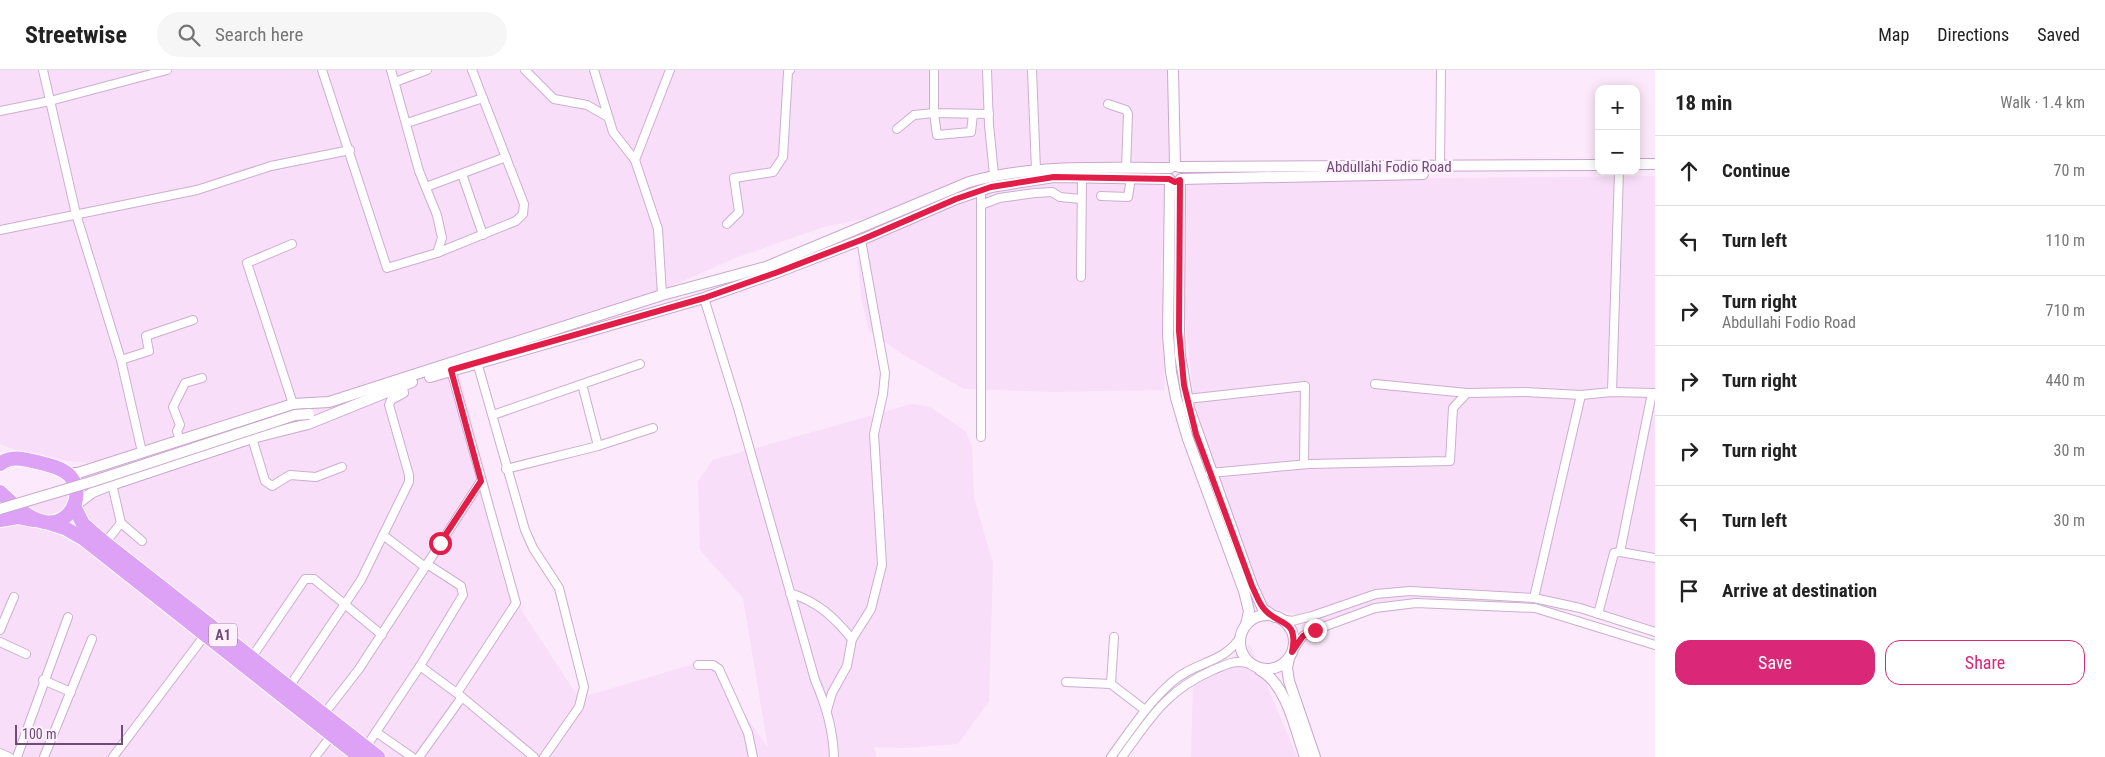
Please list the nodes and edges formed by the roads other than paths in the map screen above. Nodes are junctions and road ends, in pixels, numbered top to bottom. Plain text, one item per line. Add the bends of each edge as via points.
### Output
1 (44, 70) edge
2 (167, 70) edge
3 (322, 70) edge
4 (391, 70) edge
5 (428, 70) edge
6 (472, 70) edge
7 (525, 70) edge
8 (594, 70) edge
9 (670, 70) edge
10 (934, 70) edge
11 (987, 70) edge
12 (1034, 70) edge
13 (1173, 70) edge
14 (1441, 70) edge
15 (788, 71) edge
16 (395, 82) junction
17 (483, 98) junction
18 (50, 101) junction
19 (1108, 104) dead end
20 (0, 111) edge
21 (934, 113) junction
22 (973, 114) junction
23 (989, 114) junction
24 (608, 117) junction
25 (407, 123) junction
26 (897, 129) dead end
27 (350, 150) junction
28 (506, 157) junction
29 (635, 160) junction
30 (1640, 164) edge
31 (1655, 164) edge
32 (1595, 165) edge
33 (1175, 167) junction
34 (1440, 167) junction
35 (1126, 168) junction
36 (1036, 170) junction
37 (1595, 170) edge
38 (1640, 170) edge
39 (1655, 170) edge
40 (462, 174) junction
41 (994, 175) junction
42 (1619, 175) edge
43 (1082, 178) junction
44 (1131, 178) junction
45 (1175, 179) junction
46 (426, 187) junction
47 (981, 191) junction
48 (1101, 196) dead end
49 (1081, 199) junction
50 (981, 205) junction
51 (76, 214) junction
52 (727, 224) dead end
53 (0, 230) edge
54 (483, 235) junction
55 (861, 240) junction
56 (292, 244) dead end
57 (437, 253) junction
58 (1081, 277) dead end
59 (662, 295) junction
60 (704, 298) junction
61 (193, 320) dead end
62 (120, 360) junction
63 (477, 362) junction
64 (640, 364) dead end
65 (451, 370) junction
66 (202, 378) dead end
67 (582, 384) junction
68 (1376, 384) dead end
69 (402, 385) junction
70 (1612, 392) junction
71 (1467, 393) junction
72 (1654, 393) edge
73 (1580, 395) junction
74 (1187, 399) junction
75 (329, 402) junction
76 (293, 404) junction
77 (335, 412) junction
78 (309, 414) junction
79 (492, 415) junction
80 (653, 428) dead end
81 (981, 437) dead end
82 (252, 438) junction
83 (180, 440) junction
84 (598, 446) junction
85 (0, 451) edge
86 (142, 452) junction
87 (15, 458) junction
88 (0, 464) edge
89 (1304, 464) junction
90 (342, 467) dead end
91 (506, 469) junction
92 (1210, 472) junction
93 (66, 473) junction
94 (481, 481) junction
95 (112, 484) junction
96 (0, 492) edge
97 (74, 506) junction
98 (0, 509) edge
99 (0, 520) edge
100 (46, 522) junction
101 (120, 523) junction
102 (383, 535) junction
103 (142, 541) dead end
104 (105, 543) junction
105 (1620, 552) junction
106 (1655, 558) edge
107 (426, 565) junction
108 (790, 594) junction
109 (14, 597) dead end
110 (1534, 598) junction
111 (344, 605) junction
112 (1598, 614) junction
113 (68, 617) dead end
114 (1278, 618) junction
115 (1246, 625) junction
116 (0, 630) edge
117 (1655, 632) edge
118 (205, 635) junction
119 (382, 635) junction
120 (1241, 636) junction
121 (1114, 637) dead end
122 (92, 639) dead end
123 (852, 639) junction
124 (0, 642) edge
125 (1655, 645) edge
126 (26, 654) dead end
127 (1291, 655) junction
128 (252, 657) junction
129 (698, 665) dead end
130 (1253, 665) junction
131 (420, 666) junction
132 (43, 680) junction
133 (1066, 682) dead end
134 (1111, 684) junction
135 (290, 687) junction
136 (71, 692) junction
137 (460, 695) junction
138 (827, 710) junction
139 (1146, 710) junction
140 (324, 714) junction
141 (376, 732) junction
142 (332, 734) junction
143 (363, 752) edge
144 (0, 753) edge
145 (9, 757) edge
146 (17, 757) edge
147 (44, 757) edge
148 (113, 757) edge
149 (314, 757) edge
150 (378, 757) edge
151 (412, 757) edge
152 (419, 757) edge
153 (534, 757) edge
154 (544, 757) edge
155 (753, 757) edge
156 (834, 757) edge
157 (1111, 757) edge
158 (1122, 757) edge
159 (1305, 757) edge
160 (1315, 757) edge

1 - 18 street
2 - 18 street
3 - 27 street
4 - 16 street
5 - 16 street
6 - 17 street
7 - 24 street via 554,98 587,105
8 - 24 street
9 - 29 street
10 - 21 street
11 - 23 street
12 - 36 street
13 - 33 main road
14 - 34 street
15 - 52 street via 783,157 773,172 734,178 739,212
16 - 25 street
17 - 25 street
17 - 28 street
18 - 20 street
18 - 51 street
19 - 35 street via 1126,110 1128,114
21 - 22 street
21 - 22 street via 937,135 971,132
21 - 26 street via 914,115
22 - 23 street
23 - 41 street
24 - 29 street via 618,141
25 - 46 street
27 - 51 street via 271,166 197,190
27 - 57 street via 387,268
28 - 40 street
28 - 54 street via 524,211 516,221
29 - 59 street via 658,229
30 - 31 main road
32 - 34 main road, Abdullahi Fodio Road
33 - 34 main road, Abdullahi Fodio Road
33 - 35 main road, Abdullahi Fodio Road
33 - 45 main road via 1167,174
35 - 36 main road, Abdullahi Fodio Road
36 - 41 main road, Abdullahi Fodio Road
37 - 45 main road, Abdullahi Fodio Road
38 - 39 main road
40 - 46 street
40 - 54 street
41 - 59 main road, Abdullahi Fodio Road via 969,182 766,267
42 - 70 street
43 - 44 main road, Abdullahi Fodio Road
43 - 47 main road, Abdullahi Fodio Road via 1022,181
43 - 49 street
44 - 45 main road, Abdullahi Fodio Road
44 - 48 street via 1128,197
45 - 74 main road via 1179,331
45 - 115 main road via 1168,335 1171,372 1188,439 1244,591 1249,611
46 - 57 street via 442,238
47 - 50 street
47 - 55 main road, Abdullahi Fodio Road
49 - 50 street via 1060,197 1052,192 1035,192 999,198
49 - 58 street
50 - 81 street
51 - 53 street
51 - 62 street
54 - 57 street
55 - 60 main road, Abdullahi Fodio Road
55 - 123 street via 885,373 874,434 882,565 871,609
56 - 76 street via 247,263
59 - 75 main road, Abdullahi Fodio Road
60 - 63 main road, Abdullahi Fodio Road
60 - 108 street
61 - 62 street via 146,336 149,351
62 - 86 street
63 - 65 main road, Abdullahi Fodio Road
63 - 79 street
64 - 67 street
65 - 69 main road, Abdullahi Fodio Road
65 - 94 street
66 - 83 street via 185,384 174,407 180,425 177,431
67 - 79 street
67 - 84 street
68 - 71 street
69 - 77 main road, Abdullahi Fodio Road
69 - 102 street via 404,393 391,400 389,405 410,478
70 - 72 street
70 - 73 street
71 - 73 street
71 - 89 street via 1453,408 1450,461
72 - 105 street
73 - 110 street
74 - 89 street via 1305,386
74 - 92 main road
75 - 76 main road
75 - 78 main road
76 - 83 main road
77 - 78 main road
77 - 82 main road, Abdullahi Fodio Road via 308,424
78 - 98 main road, bridge via 295,415
79 - 91 street
80 - 84 street
82 - 90 street via 265,481 272,486 290,475 316,477
82 - 95 main road, Abdullahi Fodio Road
83 - 86 main road
84 - 91 street
85 - 87 highway
86 - 93 main road via 78,473
87 - 88 highway
87 - 93 highway
89 - 92 street
91 - 154 street via 533,548 559,588 584,687 579,707
92 - 114 main road via 1263,609
93 - 97 highway via 76,490
94 - 107 street
94 - 137 street via 516,603
95 - 97 main road, Abdullahi Fodio Road via 93,492
95 - 101 street
96 - 100 highway via 19,509
97 - 100 highway via 64,518
97 - 104 highway, A1 via 83,524
99 - 100 highway via 18,518
100 - 118 highway, A1 via 84,539
101 - 103 street
101 - 104 street
102 - 107 street
102 - 111 street
104 - 128 highway, A1
105 - 106 street
105 - 112 street via 1614,553
107 - 119 street
107 - 131 street via 461,586 463,595
108 - 123 street via 808,599 832,616
108 - 138 street
109 - 116 street
110 - 112 street
110 - 114 street via 1399,592 1376,594 1299,619
111 - 119 street
111 - 128 street via 314,579 305,579
111 - 135 street
112 - 117 street
113 - 132 street
114 - 115 main road via 1259,617
114 - 127 main road via 1292,634
115 - 120 main road
118 - 142 highway, A1
118 - 148 street
119 - 140 street
120 - 130 main road via 1241,651
120 - 139 street via 1225,654 1173,681
121 - 134 street
122 - 136 street
123 - 138 street via 847,666
124 - 126 street
125 - 127 street via 1535,608 1416,603 1375,608 1315,630 1303,636
127 - 130 main road via 1278,667 1270,669
127 - 160 main road via 1287,668 1289,681
128 - 135 highway, A1
129 - 155 street via 713,665 719,669 748,732
130 - 158 street via 1232,662 1179,688 1152,716
130 - 159 main road via 1279,686
131 - 137 street
131 - 141 street
132 - 136 street
132 - 146 street
133 - 134 street
134 - 139 street
135 - 140 highway, A1
136 - 147 street
137 - 152 street
137 - 153 street
138 - 156 street via 833,732
139 - 157 street
140 - 143 highway, A1
141 - 143 street
141 - 151 street
142 - 143 highway, A1
142 - 149 street
143 - 150 highway, A1
144 - 145 street

